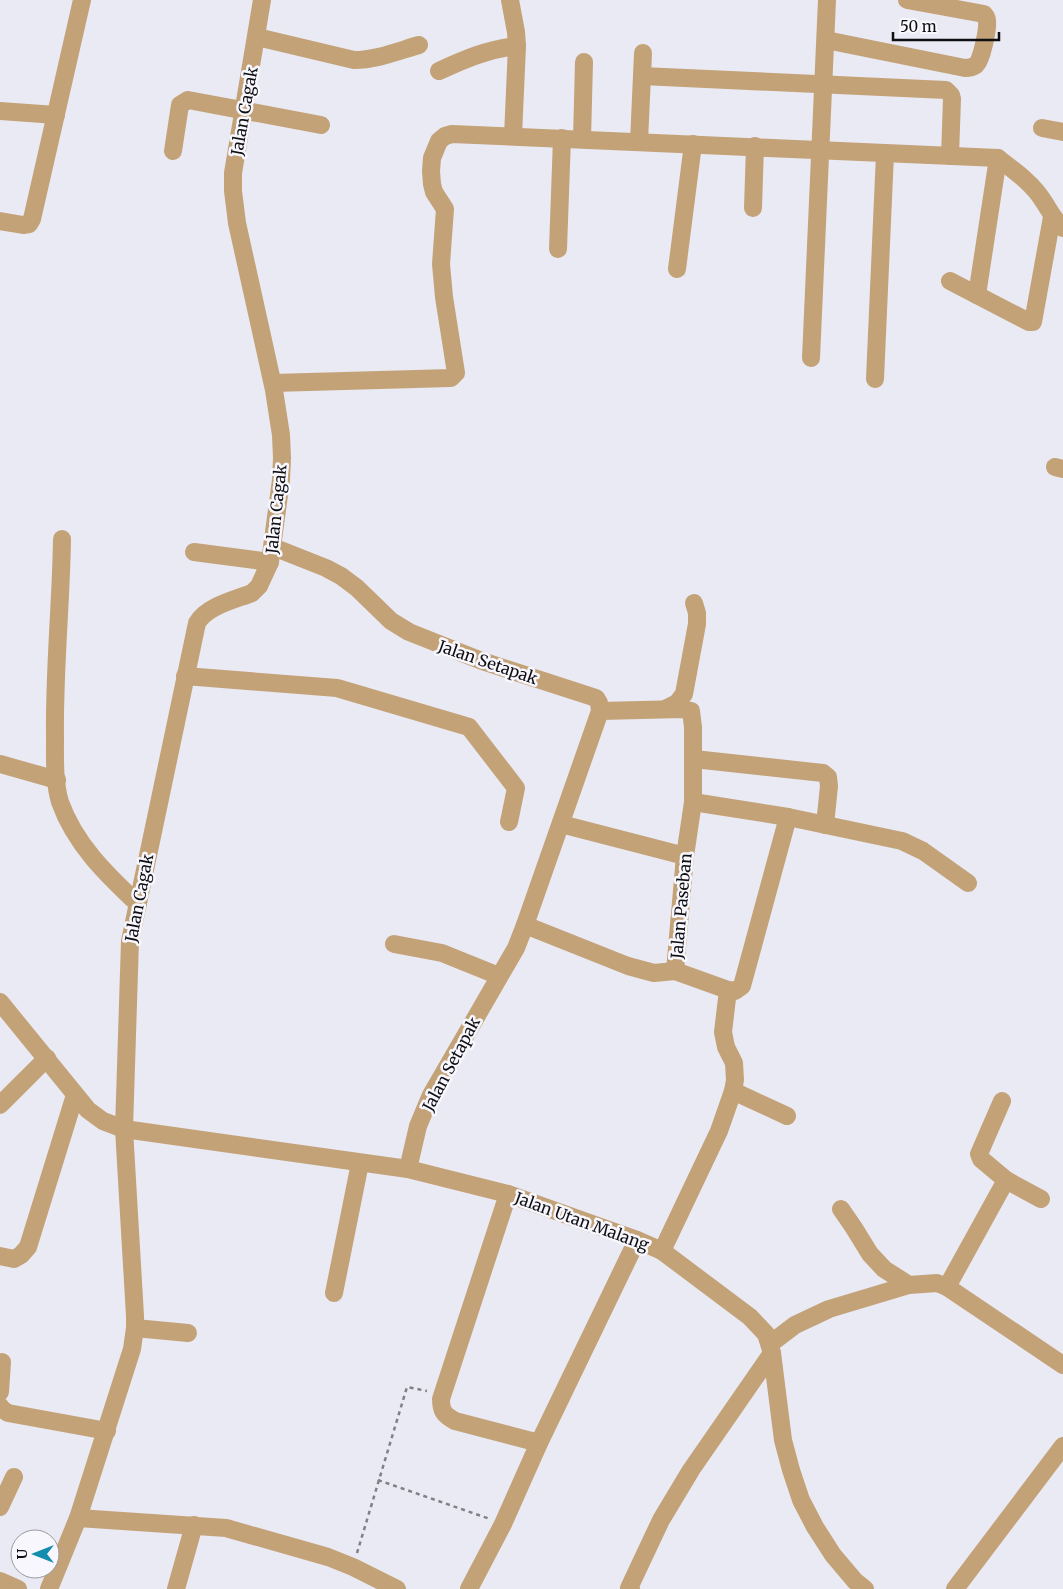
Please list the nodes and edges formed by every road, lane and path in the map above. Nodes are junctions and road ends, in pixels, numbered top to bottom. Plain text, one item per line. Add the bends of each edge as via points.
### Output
1 (82, 0) edge
2 (262, 0) edge
3 (510, 0) edge
4 (827, 0) edge
5 (907, 0) edge
6 (257, 37) junction
7 (826, 40) junction
8 (419, 45) dead end
9 (517, 46) junction
10 (644, 53) dead end
11 (584, 62) dead end
12 (439, 71) dead end
13 (642, 76) junction
14 (824, 84) junction
15 (244, 110) junction
16 (0, 111) edge
17 (56, 115) junction
18 (321, 125) dead end
19 (1042, 128) dead end
20 (1063, 132) edge
21 (513, 136) junction
22 (562, 138) junction
23 (582, 139) junction
24 (639, 142) junction
25 (692, 144) junction
26 (755, 146) junction
27 (821, 150) junction
28 (173, 151) dead end
29 (885, 154) junction
30 (950, 156) junction
31 (998, 158) junction
32 (753, 208) dead end
33 (0, 221) edge
34 (1058, 222) edge
35 (558, 249) dead end
36 (677, 269) dead end
37 (950, 281) dead end
38 (977, 295) junction
39 (812, 358) dead end
40 (875, 379) dead end
41 (273, 382) junction
42 (62, 539) dead end
43 (194, 552) dead end
44 (272, 554) junction
45 (694, 603) dead end
46 (185, 676) junction
47 (665, 709) junction
48 (600, 711) junction
49 (694, 759) junction
50 (0, 764) edge
51 (57, 780) junction
52 (693, 802) junction
53 (788, 817) junction
54 (509, 822) dead end
55 (561, 824) junction
56 (825, 825) junction
57 (685, 856) junction
58 (968, 883) dead end
59 (138, 904) junction
60 (525, 925) junction
61 (394, 944) dead end
62 (675, 971) junction
63 (500, 976) junction
64 (728, 990) junction
65 (0, 1002) edge
66 (47, 1058) junction
67 (733, 1092) junction
68 (75, 1095) junction
69 (1002, 1101) dead end
70 (0, 1105) edge
71 (787, 1116) dead end
72 (124, 1130) junction
73 (360, 1162) junction
74 (408, 1169) junction
75 (1006, 1180) junction
76 (508, 1194) junction
77 (1041, 1199) dead end
78 (841, 1209) dead end
79 (637, 1240) junction
80 (662, 1251) junction
81 (0, 1256) edge
82 (909, 1285) junction
83 (947, 1287) junction
84 (334, 1294) dead end
85 (135, 1328) junction
86 (188, 1333) dead end
87 (771, 1348) junction
88 (2, 1362) dead end
89 (1063, 1365) edge
90 (0, 1392) edge
91 (442, 1395) junction
92 (0, 1406) edge
93 (107, 1431) junction
94 (539, 1443) junction
95 (1063, 1446) edge
96 (14, 1478) dead end
97 (378, 1480) junction
98 (0, 1507) edge
99 (78, 1518) junction
100 (503, 1524) junction
101 (194, 1525) junction
102 (353, 1567) junction
103 (0, 1581) edge
104 (18, 1589) edge
105 (49, 1589) edge
106 (176, 1589) edge
107 (397, 1589) edge
108 (469, 1589) edge
109 (631, 1589) edge
110 (865, 1589) edge
111 (955, 1589) edge

1 - 17 street
2 - 6 street, Jalan Cagak
3 - 9 street
4 - 7 street
5 - 7 street via 984,14 988,25 978,63 965,68
6 - 8 street via 354,60 372,59
6 - 15 street, Jalan Cagak
7 - 14 street
9 - 12 street via 475,54
9 - 21 street
10 - 13 street
11 - 23 street
13 - 14 street
13 - 24 street
14 - 27 street
14 - 30 street via 946,90 952,99
15 - 18 street
15 - 28 street via 183,101
15 - 41 street, Jalan Cagak via 233,173 234,208
16 - 17 street
17 - 33 street via 31,222 23,225
19 - 20 street
21 - 22 street
21 - 41 street via 444,136 432,158 432,184 444,209 441,264 456,373 451,378
22 - 23 street
22 - 35 street
23 - 24 street
24 - 25 street
25 - 26 street
25 - 36 street
26 - 27 street
26 - 32 street
27 - 29 street
27 - 39 street
29 - 30 street
29 - 40 street
30 - 31 street
31 - 34 street via 1035,190
31 - 38 street
34 - 38 street via 1033,322
37 - 38 street
41 - 44 street, Jalan Cagak via 282,458
42 - 51 street via 54,703
43 - 44 street
44 - 46 street, Jalan Cagak via 256,590 214,608 197,623
44 - 48 street, Jalan Setapak via 326,568 341,576 391,621 409,632 482,661 596,698
45 - 47 street via 697,624 684,694 677,703
46 - 54 street via 337,688 469,727 516,788
46 - 59 street, Jalan Cagak
47 - 48 street, Jalan Paseban
47 - 49 street, Jalan Paseban via 691,711
48 - 55 street, Jalan Setapak
49 - 52 street, Jalan Paseban
49 - 56 street via 822,773 828,777 829,786
50 - 51 street
51 - 59 street via 60,800 75,834 101,869
52 - 53 street
52 - 57 street, Jalan Paseban
53 - 56 street
53 - 64 street via 742,986 735,991
55 - 57 street
55 - 60 street, Jalan Setapak
56 - 58 street via 902,841 923,851
57 - 62 street, Jalan Paseban
59 - 72 street, Jalan Cagak via 130,941
60 - 62 street via 628,966 654,973
60 - 63 street, Jalan Setapak
61 - 63 street via 442,952
62 - 64 street, Jalan Paseban
63 - 74 street, Jalan Setapak via 431,1095 418,1126
64 - 67 street via 723,1032 734,1063
65 - 66 street, Jalan Utan Malang
66 - 68 street, Jalan Utan Malang
66 - 70 street
67 - 71 street
67 - 80 street via 719,1131
68 - 72 street, Jalan Utan Malang via 103,1121
68 - 81 street via 28,1248 14,1260
69 - 75 street via 980,1154
72 - 73 street, Jalan Utan Malang
72 - 85 street, Jalan Cagak
73 - 74 street, Jalan Utan Malang
73 - 84 street
74 - 76 street, Jalan Utan Malang
75 - 77 street
75 - 83 street
76 - 79 street, Jalan Utan Malang
76 - 91 street
78 - 82 street via 870,1254 884,1269
79 - 80 street, Jalan Utan Malang
79 - 94 street
80 - 87 street, Jalan Utan Malang via 750,1317 766,1334
82 - 83 street via 937,1283
82 - 87 street via 816,1314 795,1325
83 - 89 street
85 - 86 street
85 - 93 street, Jalan Cagak via 132,1349
87 - 109 street via 661,1520
87 - 110 street, Jalan Utan Malang via 783,1440 801,1500 833,1555
88 - 90 street
91 - 94 street via 441,1408 450,1418
91 - 97 path via 406,1387
92 - 93 street via 8,1413
93 - 99 street, Jalan Cagak
94 - 100 street
95 - 111 street
96 - 98 street
97 - 100 path
97 - 102 path
99 - 101 street
99 - 105 street, Jalan Cagak
100 - 108 street
101 - 102 street via 226,1528
101 - 106 street
102 - 107 street
103 - 104 street

